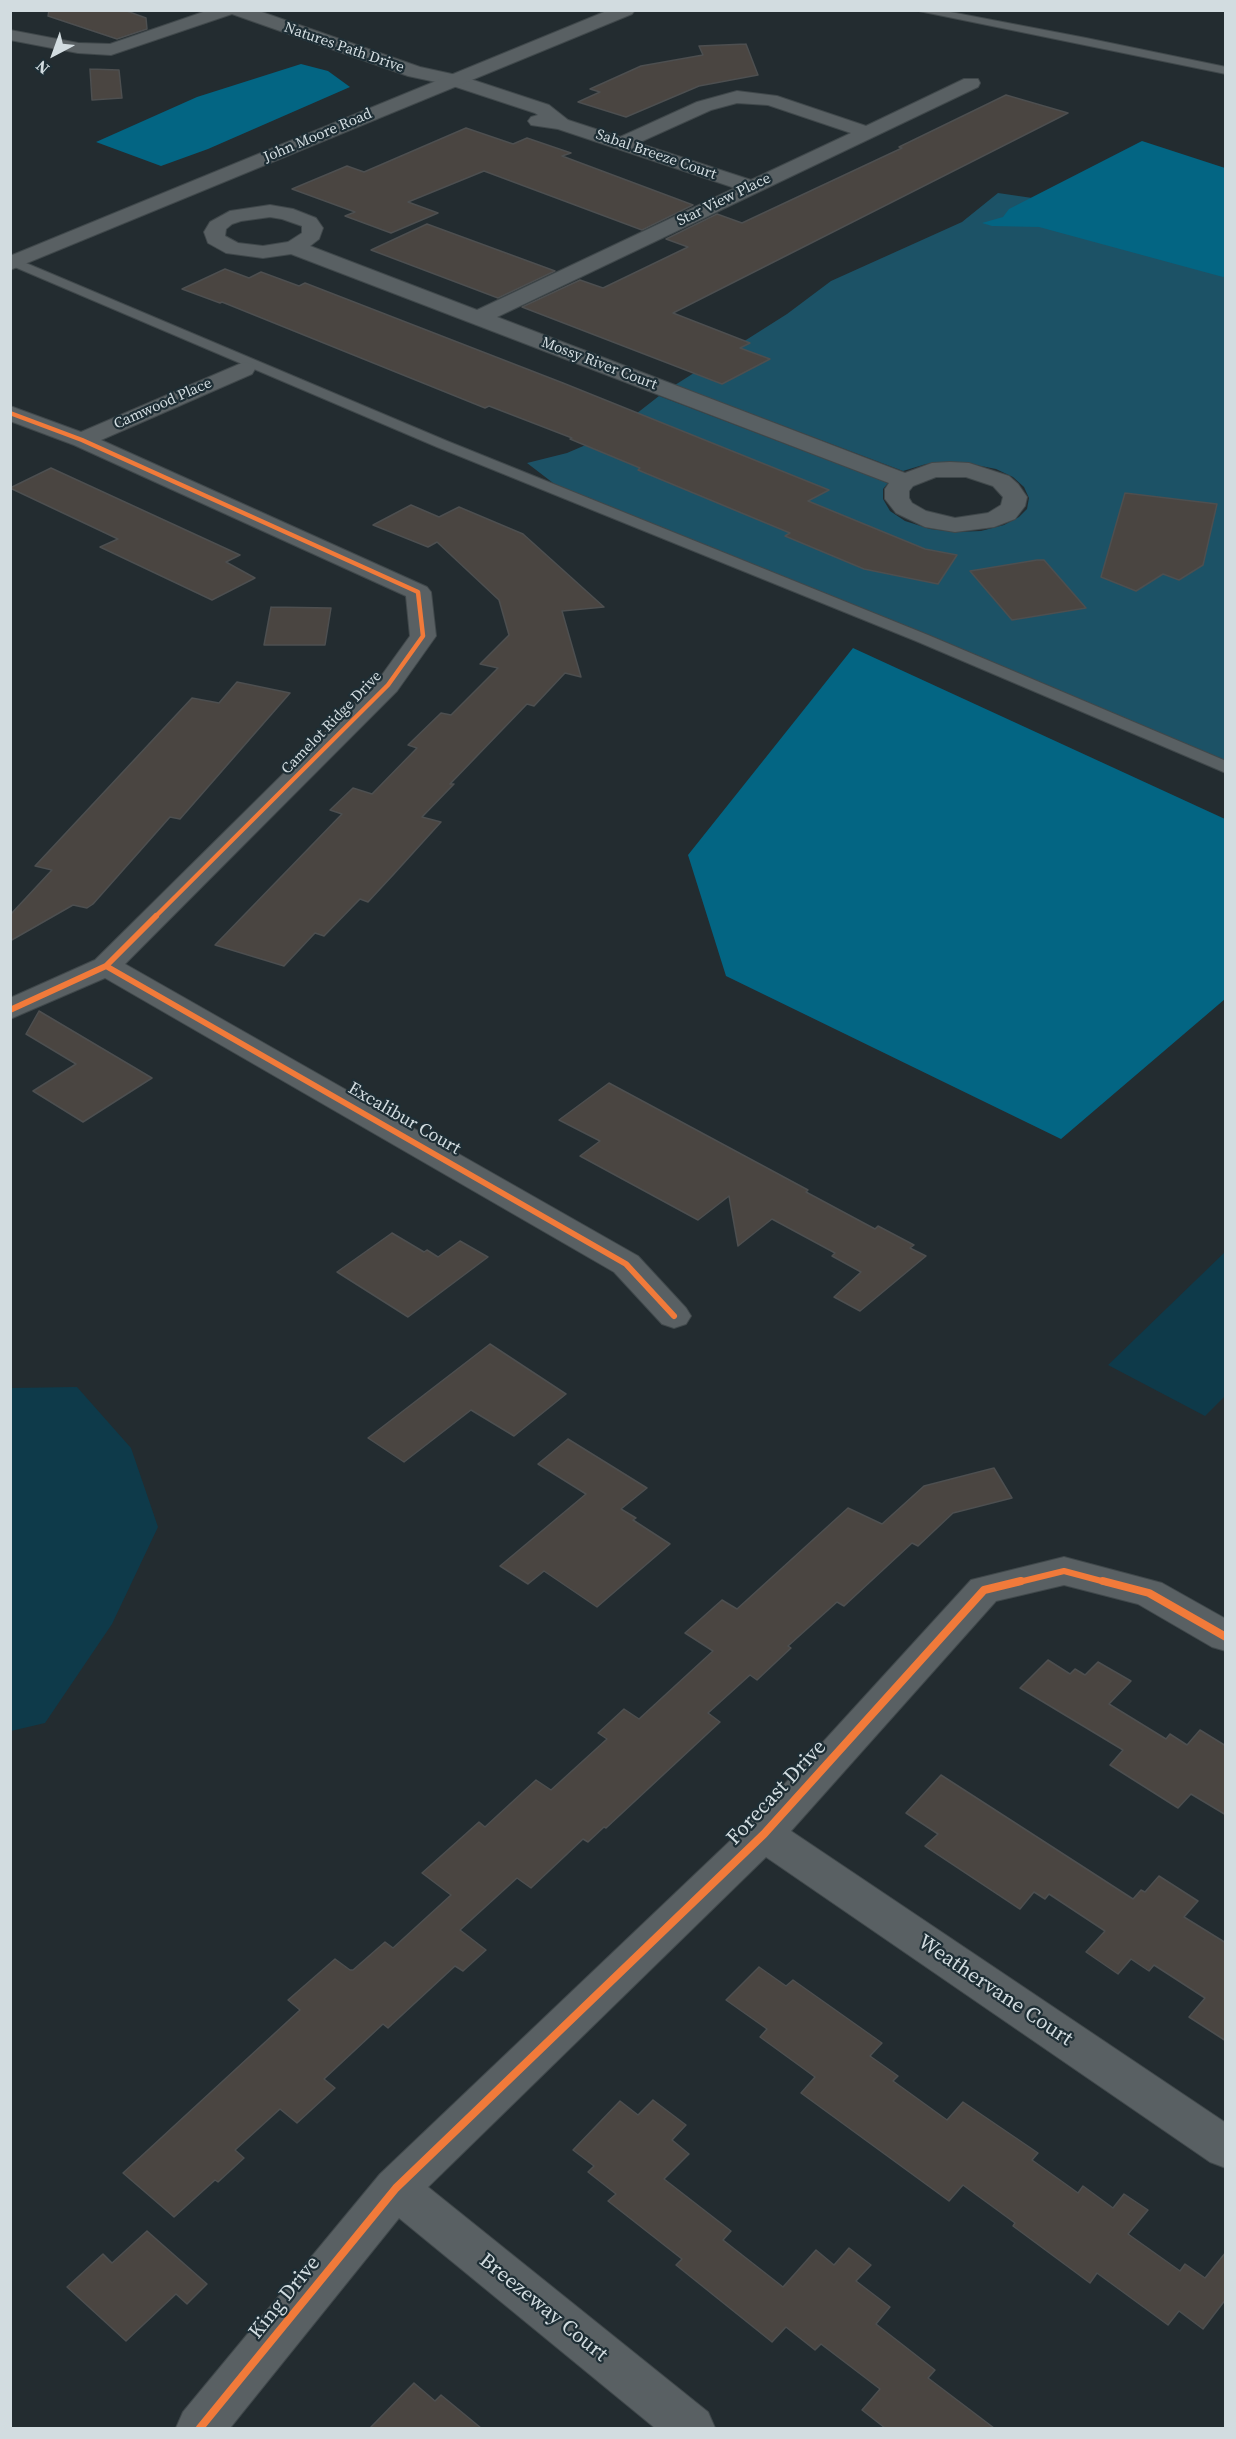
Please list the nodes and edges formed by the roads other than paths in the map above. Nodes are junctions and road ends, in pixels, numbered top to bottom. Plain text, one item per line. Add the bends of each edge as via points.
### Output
1 (228, 10) edge
2 (237, 10) edge
3 (626, 10) edge
4 (919, 10) edge
5 (10, 35) edge
6 (1226, 71) edge
7 (454, 80) junction
8 (971, 84) dead end
9 (430, 90) junction
10 (518, 101) junction
11 (495, 111) junction
12 (561, 123) junction
13 (867, 132) junction
14 (623, 143) junction
15 (751, 187) junction
16 (294, 247) dead end
17 (12, 263) edge
18 (478, 318) junction
19 (244, 369) dead end
20 (10, 413) edge
21 (82, 440) junction
22 (905, 481) dead end
23 (1226, 768) edge
24 (106, 966) junction
25 (10, 1010) edge
26 (674, 1316) dead end
27 (1226, 1637) edge
28 (764, 1834) junction
29 (1226, 2148) edge
30 (396, 2188) junction
31 (200, 2428) edge
32 (691, 2428) edge

1 - 5 street via 111,50
2 - 7 street, Natures Path Drive via 415,72
3 - 7 street, John Moore Road
4 - 6 lane
7 - 9 street, John Moore Road
7 - 10 street, Sabal Breeze Court
8 - 13 street, Star View Place
9 - 11 street, Sabal Breeze Court
9 - 17 street, John Moore Road
10 - 11 street
10 - 12 street, Sabal Breeze Court via 542,109
11 - 12 street, Sabal Breeze Court via 518,119
12 - 14 street, Sabal Breeze Court
13 - 14 street via 770,100 737,98 704,106
13 - 15 street, Star View Place
14 - 15 street, Sabal Breeze Court
15 - 18 street, Star View Place
16 - 18 street, Mossy River Court
17 - 23 lane via 442,444 922,638
18 - 22 street, Mossy River Court
19 - 21 street, Camwood Place
20 - 21 street, Camelot Ridge Drive
21 - 24 street, Camelot Ridge Drive via 418,592 423,636 387,686
24 - 25 street, Camelot Ridge Drive
24 - 26 street, Excalibur Court via 626,1264
27 - 28 street, Forecast Drive via 1149,1593 1064,1571 984,1590
28 - 29 street, Weathervane Court
28 - 30 street, Forecast Drive
30 - 31 street, King Drive
30 - 32 street, Breezeway Court

